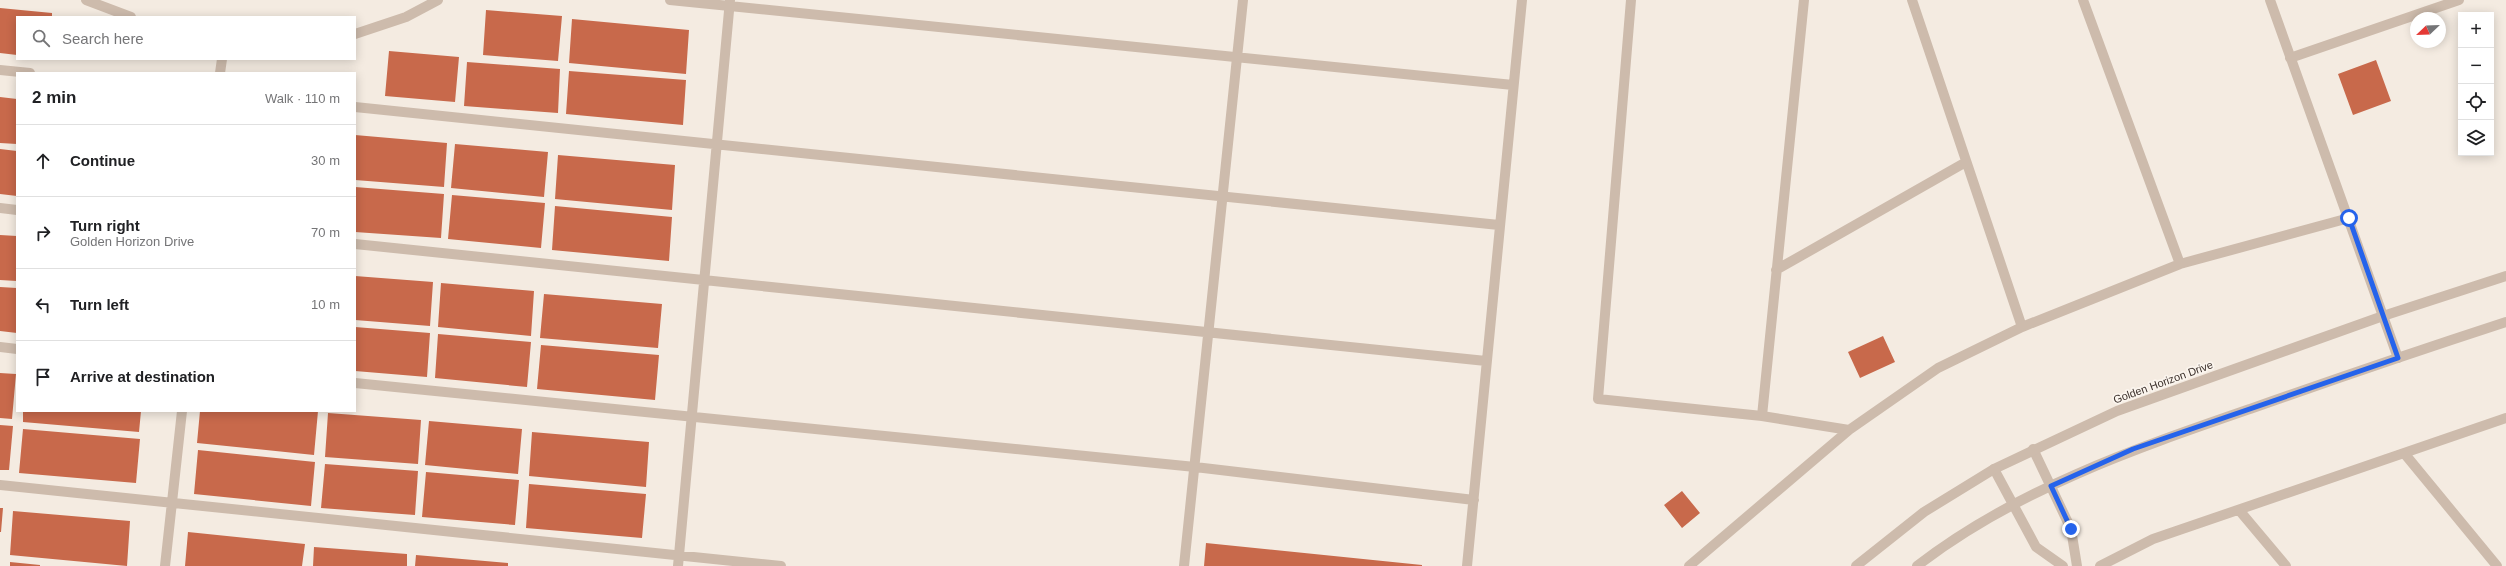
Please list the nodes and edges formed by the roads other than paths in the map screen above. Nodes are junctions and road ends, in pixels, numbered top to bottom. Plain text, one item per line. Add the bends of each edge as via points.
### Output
1 (86, 0) edge
2 (438, 0) edge
3 (670, 0) edge
4 (1242, 0) edge
5 (1522, 0) edge
6 (1631, 0) edge
7 (1804, 0) edge
8 (1912, 0) edge
9 (2083, 0) edge
10 (2270, 0) edge
11 (2459, 0) edge
12 (730, 3) edge
13 (128, 16) edge
14 (356, 34) edge
15 (1237, 58) junction
16 (2290, 58) junction
17 (222, 60) edge
18 (0, 70) edge
19 (20, 72) edge
20 (220, 72) edge
21 (1513, 85) junction
22 (356, 107) edge
23 (717, 144) junction
24 (1966, 162) junction
25 (1222, 196) junction
26 (0, 208) edge
27 (16, 210) edge
28 (2349, 218) junction
29 (1499, 225) junction
30 (356, 244) edge
31 (2180, 264) junction
32 (1776, 270) junction
33 (2506, 276) edge
34 (704, 280) junction
35 (2383, 316) junction
36 (2506, 322) edge
37 (2022, 327) junction
38 (1208, 332) junction
39 (0, 347) edge
40 (16, 349) edge
41 (2398, 358) junction
42 (1486, 361) junction
43 (356, 383) edge
44 (182, 412) edge
45 (1762, 416) junction
46 (692, 417) junction
47 (2506, 418) edge
48 (1849, 430) junction
49 (2032, 449) junction
50 (2404, 453) junction
51 (1195, 467) junction
52 (1994, 469) junction
53 (0, 485) edge
54 (2051, 486) junction
55 (1474, 500) junction
56 (172, 503) junction
57 (2013, 504) junction
58 (2239, 510) junction
59 (679, 561) edge
60 (165, 566) edge
61 (781, 566) edge
62 (1184, 566) edge
63 (1467, 566) edge
64 (1689, 566) edge
65 (1856, 566) edge
66 (1917, 566) edge
67 (2063, 566) edge
68 (2076, 566) edge
69 (2100, 566) edge
70 (2286, 566) edge
71 (2497, 566) edge

1 - 13 street
2 - 14 street via 406,17
3 - 12 street
4 - 15 street
5 - 21 street
6 - 45 street via 1598,398
7 - 32 street
8 - 24 street
9 - 31 street
10 - 16 street
11 - 16 street
12 - 15 street
12 - 23 street
15 - 21 street
15 - 25 street
16 - 28 street
17 - 20 street
18 - 19 street
21 - 29 street
22 - 23 street
23 - 25 street
23 - 34 street
24 - 32 street
24 - 37 street
25 - 29 street
25 - 38 street
26 - 27 street
28 - 31 street
28 - 35 street
29 - 42 street
30 - 34 street
31 - 37 street
32 - 45 street
33 - 35 street, Golden Horizon Drive
34 - 38 street
34 - 46 street
35 - 41 street
35 - 49 street, Golden Horizon Drive via 2117,411
36 - 41 street
37 - 48 street via 1938,368
38 - 42 street
38 - 51 street
39 - 40 street
41 - 54 street via 2133,449
42 - 55 street
43 - 46 street
44 - 56 street
45 - 48 street
46 - 51 street
46 - 59 street
47 - 50 street
48 - 64 street
49 - 52 street, Golden Horizon Drive
49 - 54 street
50 - 58 street
50 - 71 street
51 - 55 street
51 - 62 street
52 - 57 street
52 - 65 street, Golden Horizon Drive via 1924,512
53 - 56 street
54 - 57 street
54 - 68 street via 2071,529
55 - 63 street
56 - 59 street
56 - 60 street
57 - 66 street via 1946,543
57 - 67 street via 2036,547
58 - 69 street via 2153,539
58 - 70 street
59 - 61 street

